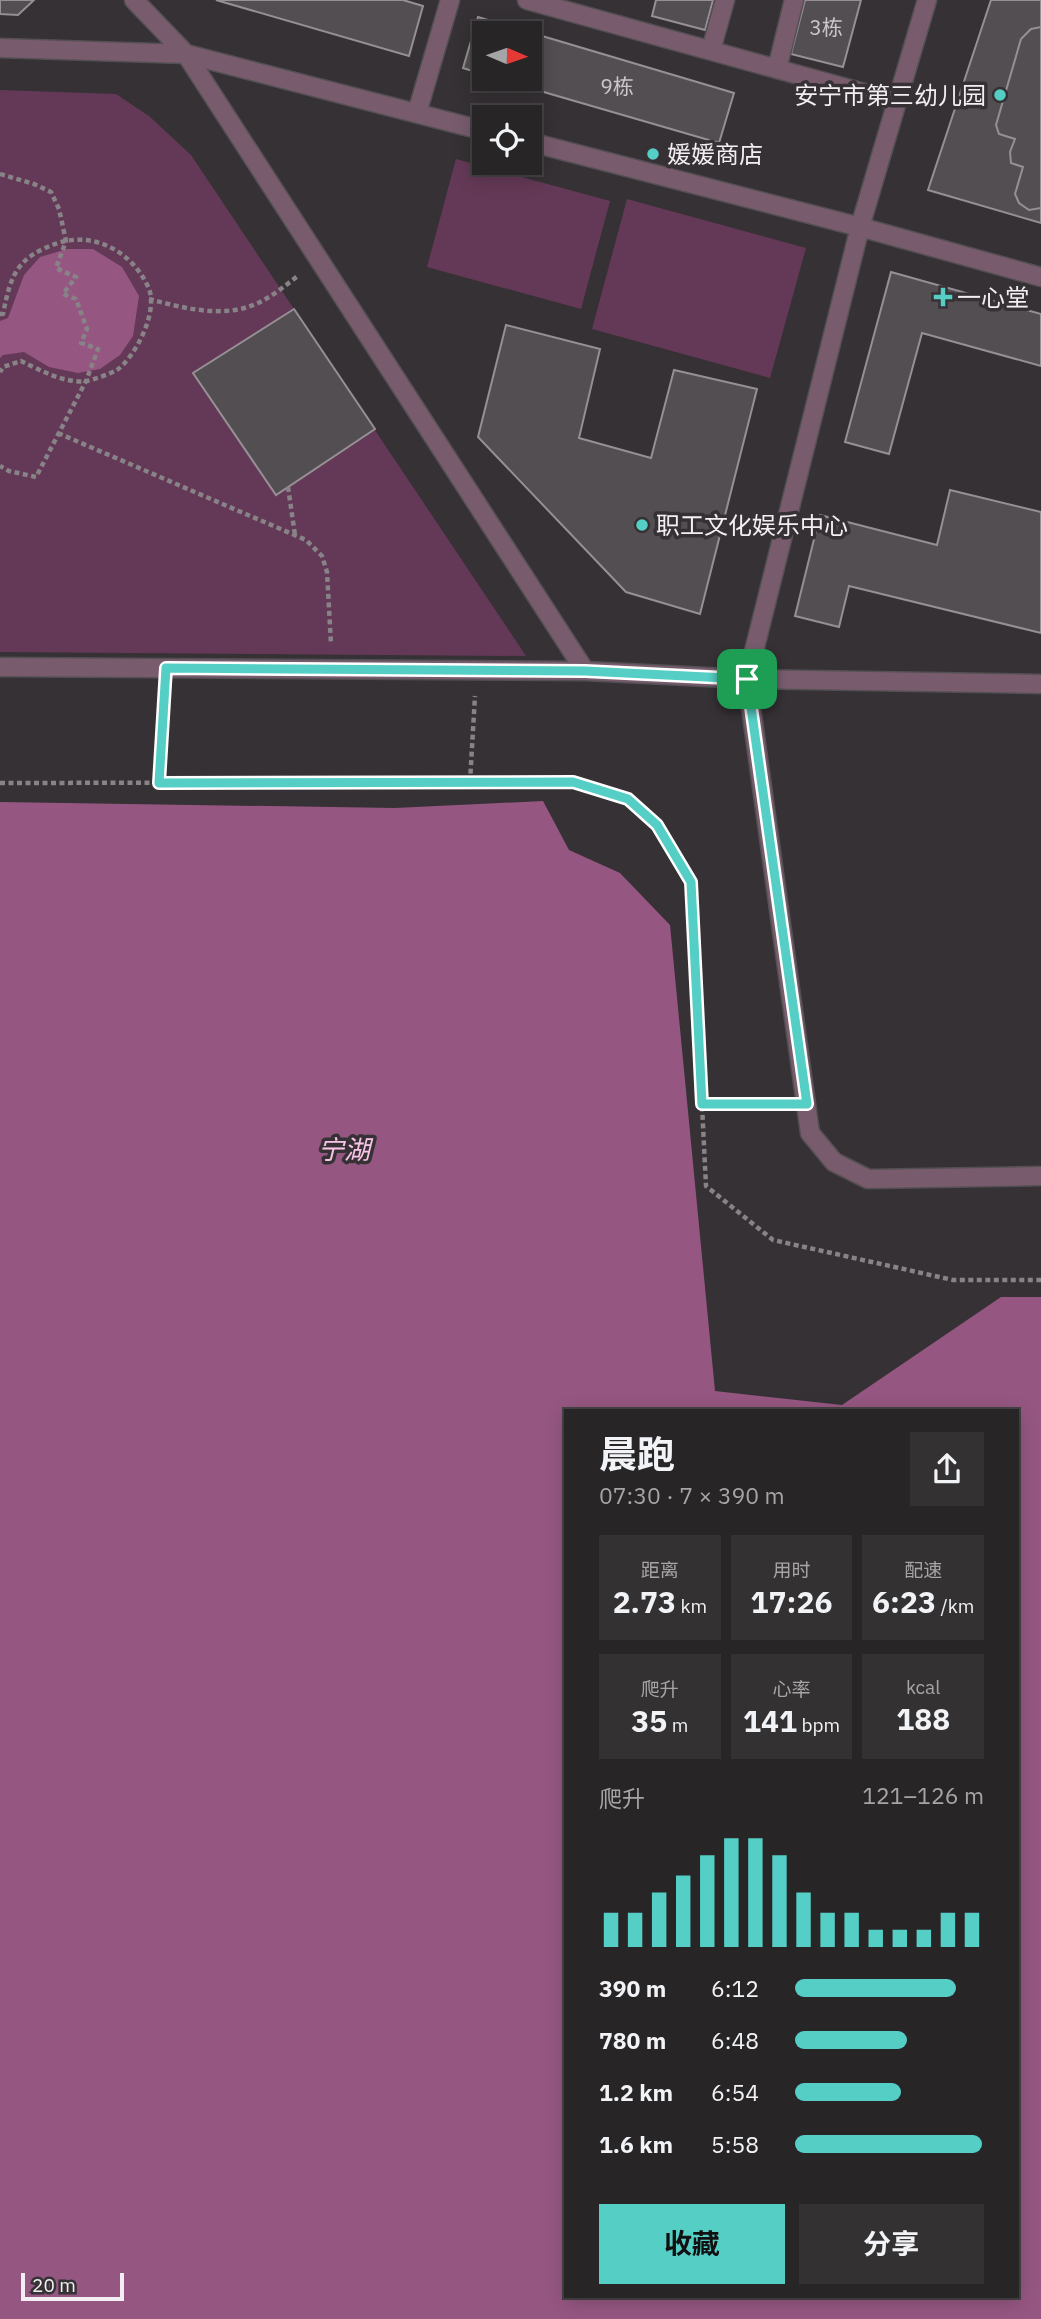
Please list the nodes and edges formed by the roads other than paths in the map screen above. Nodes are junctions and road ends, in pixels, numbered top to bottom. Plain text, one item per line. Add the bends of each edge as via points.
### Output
1 (134, 0) edge
2 (450, 0) edge
3 (527, 0) edge
4 (725, 0) edge
5 (794, 0) edge
6 (927, 0) edge
7 (0, 48) edge
8 (711, 50) junction
9 (186, 54) junction
10 (777, 69) junction
11 (897, 102) junction
12 (417, 113) junction
13 (472, 128) edge
14 (542, 145) edge
15 (860, 227) junction
16 (1041, 277) edge
17 (0, 667) edge
18 (585, 671) junction
19 (747, 679) junction
20 (1041, 684) edge
21 (1041, 1176) edge

1 - 9 lane
2 - 12 lane
3 - 8 lane
4 - 8 lane
5 - 10 lane
6 - 11 lane
7 - 9 lane
8 - 10 lane
9 - 12 lane
9 - 18 lane
10 - 11 lane
11 - 15 lane
12 - 13 lane
14 - 15 lane
15 - 16 lane
15 - 19 lane
17 - 18 lane
18 - 19 lane
19 - 20 lane
19 - 21 lane via 810,1133 834,1162 868,1179

